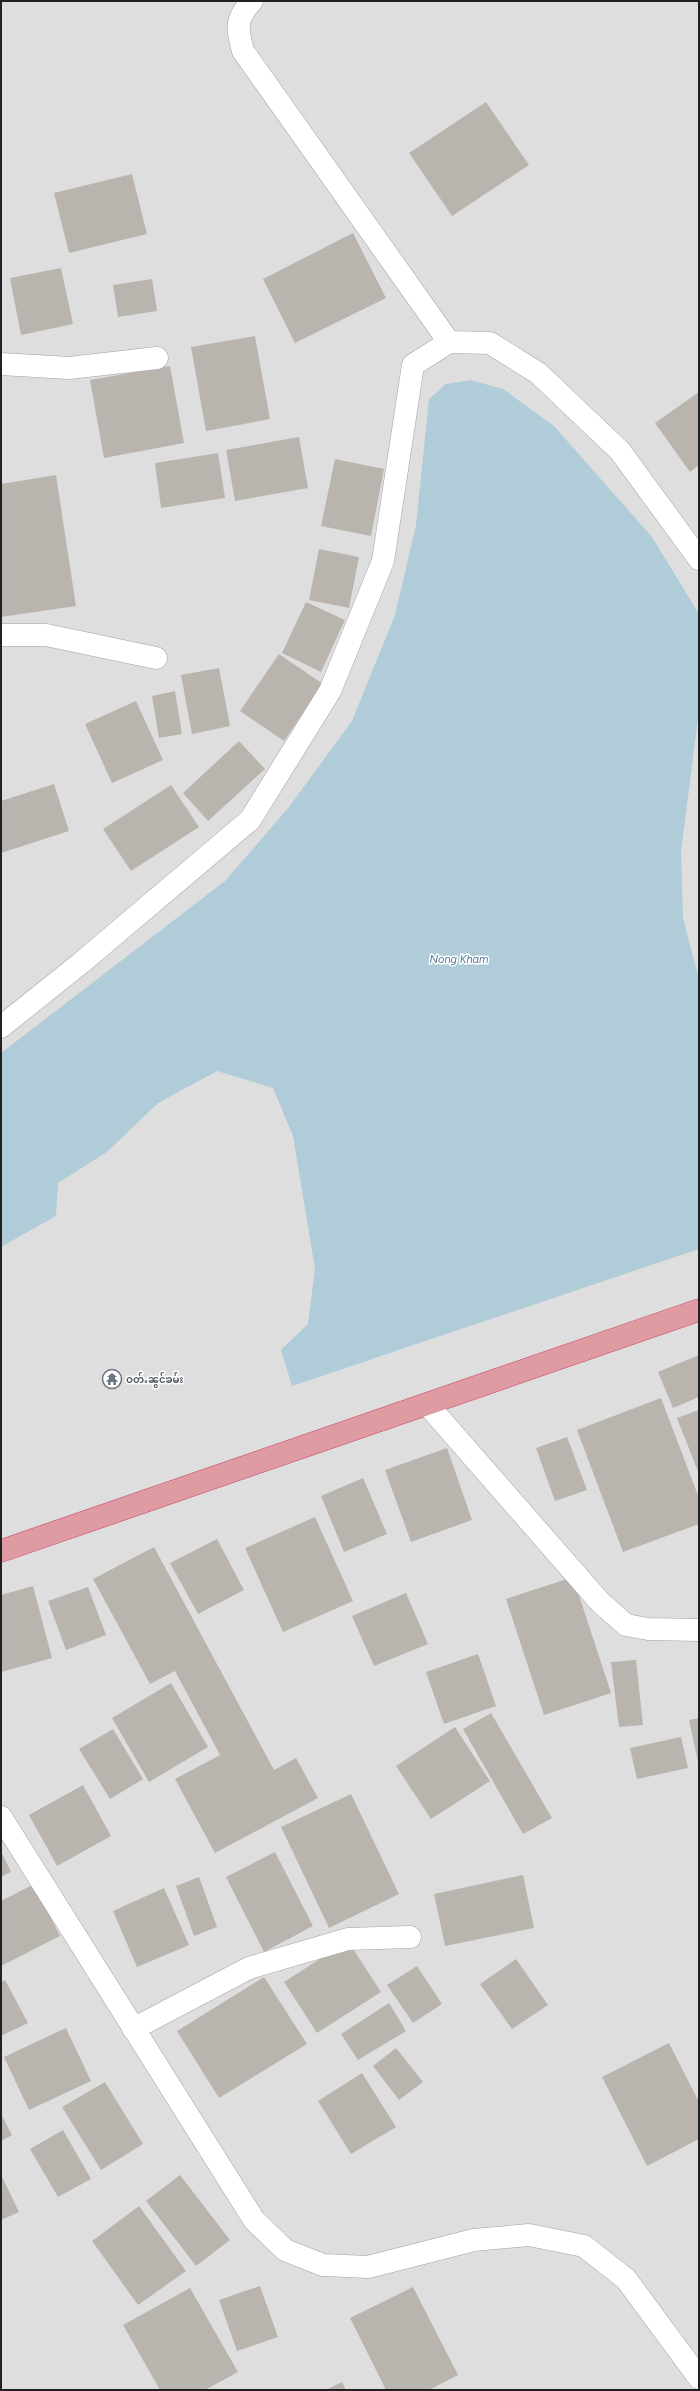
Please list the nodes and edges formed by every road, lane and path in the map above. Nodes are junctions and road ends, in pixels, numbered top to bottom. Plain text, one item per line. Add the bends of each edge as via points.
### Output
1 (252, 1) edge
2 (449, 342) junction
3 (157, 358) dead end
4 (1, 364) edge
5 (699, 559) edge
6 (1, 635) edge
7 (156, 658) dead end
8 (1, 1027) edge
9 (699, 1310) edge
10 (427, 1404) junction
11 (1, 1551) edge
12 (699, 1630) edge
13 (1, 1817) edge
14 (410, 1937) dead end
15 (133, 2029) junction
16 (699, 2378) edge

1 - 2 street via 242,11 237,28 243,51
2 - 5 street via 490,343 538,373 620,451
2 - 8 street via 413,365 383,562 333,684 250,820
3 - 4 street via 69,368
6 - 7 street via 46,635
9 - 10 highway
10 - 11 highway
10 - 12 street via 600,1602 626,1625 648,1629
13 - 15 street
14 - 15 street via 348,1940 249,1968
15 - 16 street via 254,2220 285,2250 323,2265 368,2267 474,2240 529,2235 584,2246 626,2279

